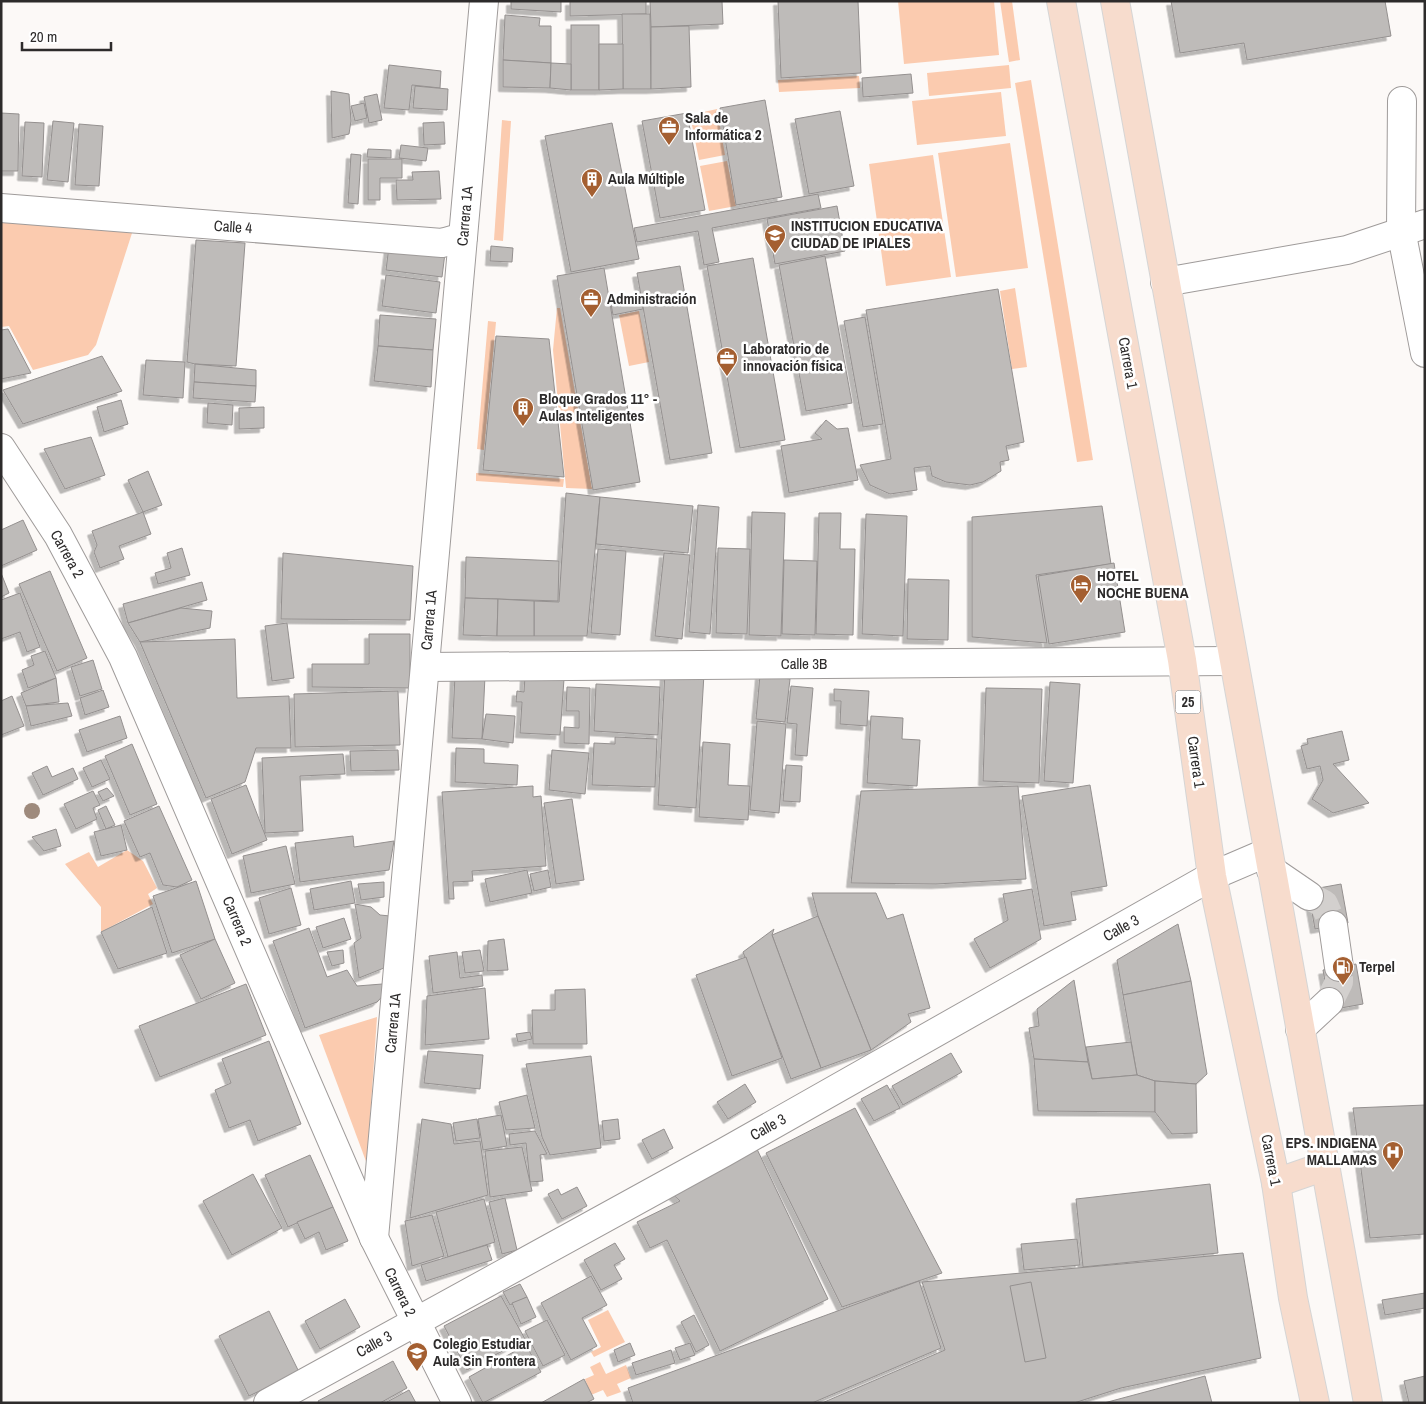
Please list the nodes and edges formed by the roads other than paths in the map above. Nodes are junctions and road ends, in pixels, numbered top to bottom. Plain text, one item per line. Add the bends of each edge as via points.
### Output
1 (484, 1) edge
2 (1062, 1) edge
3 (1115, 1) edge
4 (1402, 101) dead end
5 (1, 208) edge
6 (1413, 227) edge
7 (463, 236) junction
8 (1166, 282) junction
9 (1425, 353) edge
10 (1, 448) edge
11 (1182, 660) junction
12 (1231, 661) junction
13 (425, 667) junction
14 (1270, 861) junction
15 (1212, 876) junction
16 (1310, 896) tunnel mouth
17 (1333, 925) tunnel mouth
18 (1339, 967) tunnel mouth
19 (1329, 1002) tunnel mouth
20 (1300, 1030) junction
21 (1325, 1166) junction
22 (1276, 1183) junction
23 (374, 1238) junction
24 (415, 1322) junction
25 (268, 1403) edge
26 (457, 1403) edge
27 (1315, 1403) edge
28 (1368, 1403) edge

1 - 7 street, Carrera 1A
2 - 11 main road, Carrera 1 / 25
3 - 8 main road
4 - 6 street
5 - 7 street, Calle 4 via 442,243
6 - 8 street via 1347,250
6 - 9 street
7 - 13 street, Carrera 1A
8 - 12 main road
10 - 23 street, Carrera 2 via 58,535 123,657
11 - 12 street, Calle 3B
11 - 13 street, Calle 3B
11 - 15 main road, Carrera 1 / 25
12 - 14 main road
13 - 23 street, Carrera 1A
14 - 15 street, Calle 3
14 - 16 street
14 - 20 main road
15 - 22 main road, Carrera 1 / 25
15 - 24 street, Calle 3
17 - 18 street
19 - 20 street
20 - 21 main road
21 - 22 main road
21 - 28 main road
22 - 27 main road, Carrera 1 / 25 via 1293,1298
23 - 24 street, Carrera 2
24 - 25 street, Calle 3
24 - 26 street, Carrera 2

